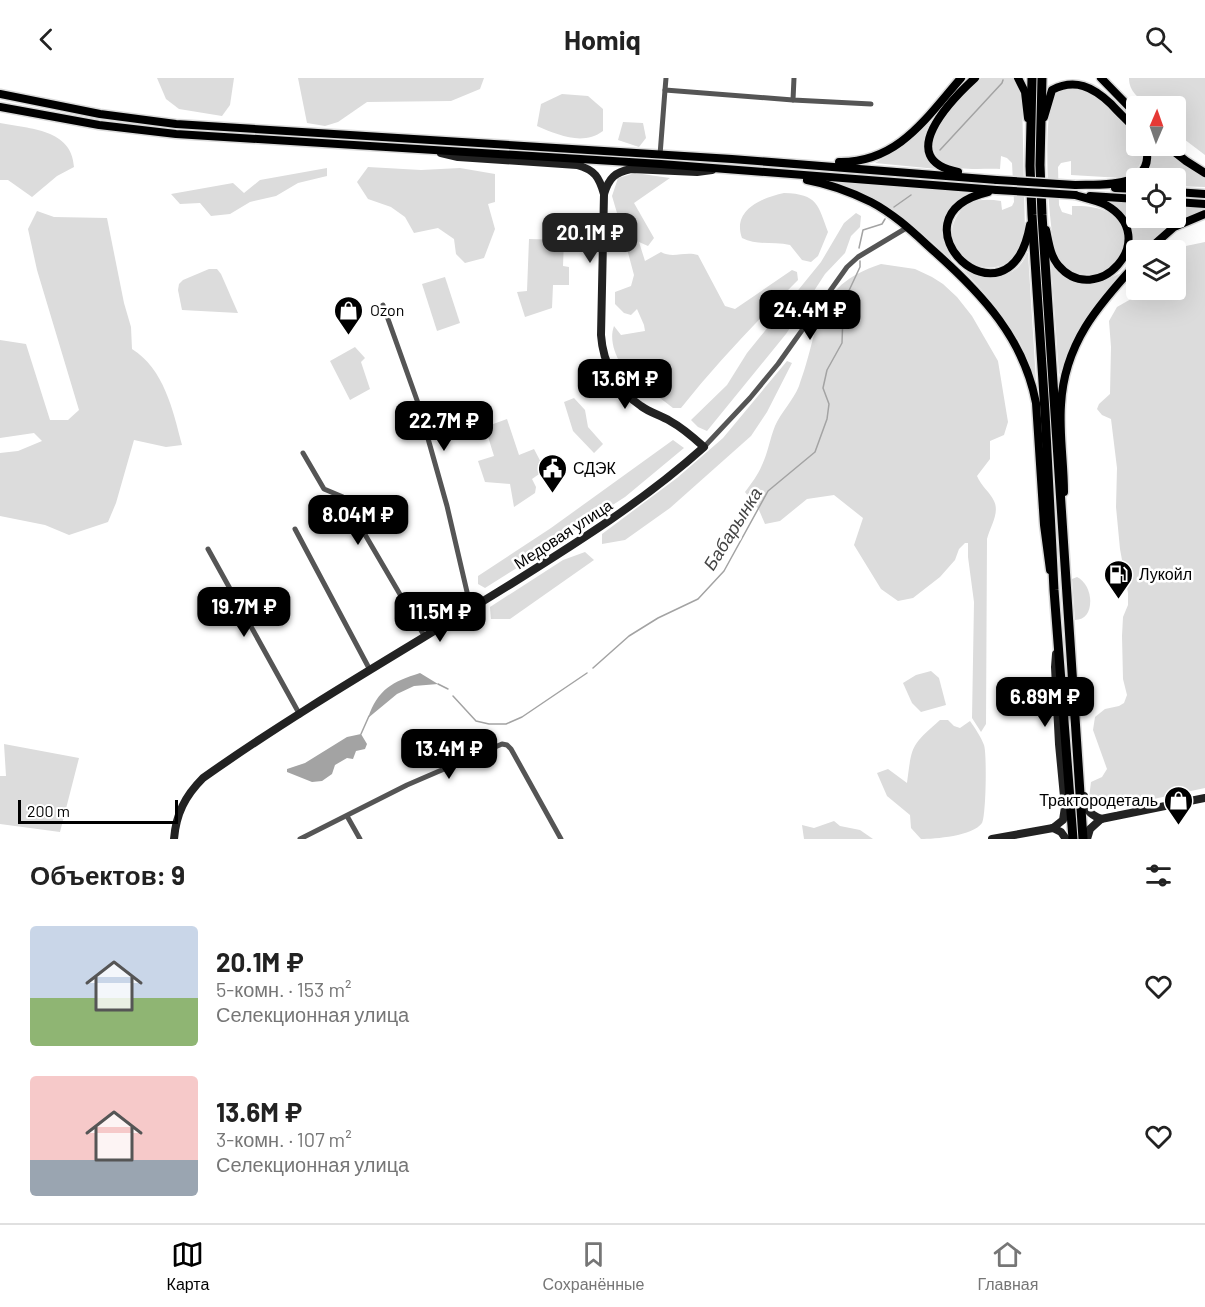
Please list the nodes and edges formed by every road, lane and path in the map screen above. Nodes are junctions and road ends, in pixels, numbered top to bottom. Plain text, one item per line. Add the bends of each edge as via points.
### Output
1 (666, 78) edge
2 (794, 78) edge
3 (961, 78) edge
4 (975, 78) edge
5 (1018, 78) edge
6 (1032, 78) edge
7 (1042, 78) edge
8 (1101, 78) edge
9 (665, 90) junction
10 (0, 94) edge
11 (793, 100) junction
12 (871, 104) dead end
13 (1126, 104) edge
14 (0, 107) edge
15 (1126, 120) edge
16 (1030, 131) junction
17 (1041, 132) junction
18 (431, 150) junction
19 (660, 155) junction
20 (1147, 156) edge
21 (1180, 156) edge
22 (732, 159) junction
23 (720, 168) junction
24 (1205, 173) edge
25 (997, 180) junction
26 (1075, 185) junction
27 (1126, 188) edge
28 (997, 190) junction
29 (1186, 193) edge
30 (604, 194) junction
31 (1205, 194) edge
32 (1075, 195) junction
33 (1126, 198) edge
34 (1186, 203) edge
35 (1205, 204) edge
36 (1205, 213) edge
37 (1037, 215) junction
38 (908, 227) junction
39 (1159, 240) edge
40 (1126, 275) edge
41 (383, 305) dead end
42 (704, 447) junction
43 (303, 453) dead end
44 (295, 529) dead end
45 (1064, 547) junction
46 (208, 549) dead end
47 (1054, 590) junction
48 (471, 609) junction
49 (425, 637) junction
50 (1058, 638) junction
51 (370, 670) junction
52 (300, 715) junction
53 (1075, 726) junction
54 (1205, 798) edge
55 (347, 816) junction
56 (1101, 819) junction
57 (1053, 828) junction
58 (174, 839) edge
59 (300, 839) edge
60 (360, 839) edge
61 (561, 839) edge
62 (992, 839) edge
63 (1066, 839) edge
64 (1073, 839) edge
65 (1085, 839) edge

1 - 9 street
2 - 11 street
3 - 22 main road via 905,140 878,157 846,163
4 - 25 main road via 931,129 929,151 939,165 950,170
5 - 16 main road via 1025,92
6 - 16 highway
7 - 17 highway
8 - 13 main road
9 - 11 street
9 - 19 street
10 - 19 main road via 176,124
11 - 12 street
14 - 18 main road via 176,134
15 - 17 main road via 1093,87 1072,80 1060,83 1049,93
16 - 37 highway
17 - 37 highway
18 - 23 main road
18 - 30 street via 458,157 584,167 596,173
19 - 22 main road
20 - 26 main road via 1140,174 1132,180
21 - 24 main road
22 - 25 main road
23 - 28 main road
23 - 30 street via 697,172 622,171 611,178
23 - 38 main road via 831,186 871,202
25 - 26 main road, bridge
26 - 27 main road
28 - 32 main road, bridge
28 - 37 main road via 968,199 950,219 948,241 965,265 993,272 1014,263
29 - 31 main road
30 - 42 street via 605,358 625,393 683,429
32 - 33 main road
32 - 37 main road via 1106,205 1122,219 1128,240 1126,252 1111,273 1085,279 1065,271 1052,255
34 - 35 main road
36 - 39 main road via 1174,227
37 - 45 highway
37 - 47 highway
38 - 42 street, Медовая улица via 847,267 778,364
38 - 47 main road via 986,302 1009,331 1024,362 1034,387 1038,416 1044,525
40 - 45 main road via 1086,325 1065,375 1061,416
41 - 48 street via 418,403
42 - 48 street, Медовая улица via 588,536
43 - 49 street via 324,489 343,497
44 - 51 street
45 - 53 highway
46 - 52 street
47 - 50 highway
48 - 49 street, Медовая улица
49 - 51 street, Медовая улица
50 - 57 street via 1055,678 1065,807 1063,820
50 - 64 highway
51 - 52 street, Медовая улица
52 - 58 street, Медовая улица via 203,778 179,811
53 - 56 street via 1085,804 1090,813
53 - 65 highway
54 - 56 street
55 - 59 street
55 - 60 street
55 - 61 street via 502,744 510,749
56 - 65 street
57 - 62 street
57 - 63 street

